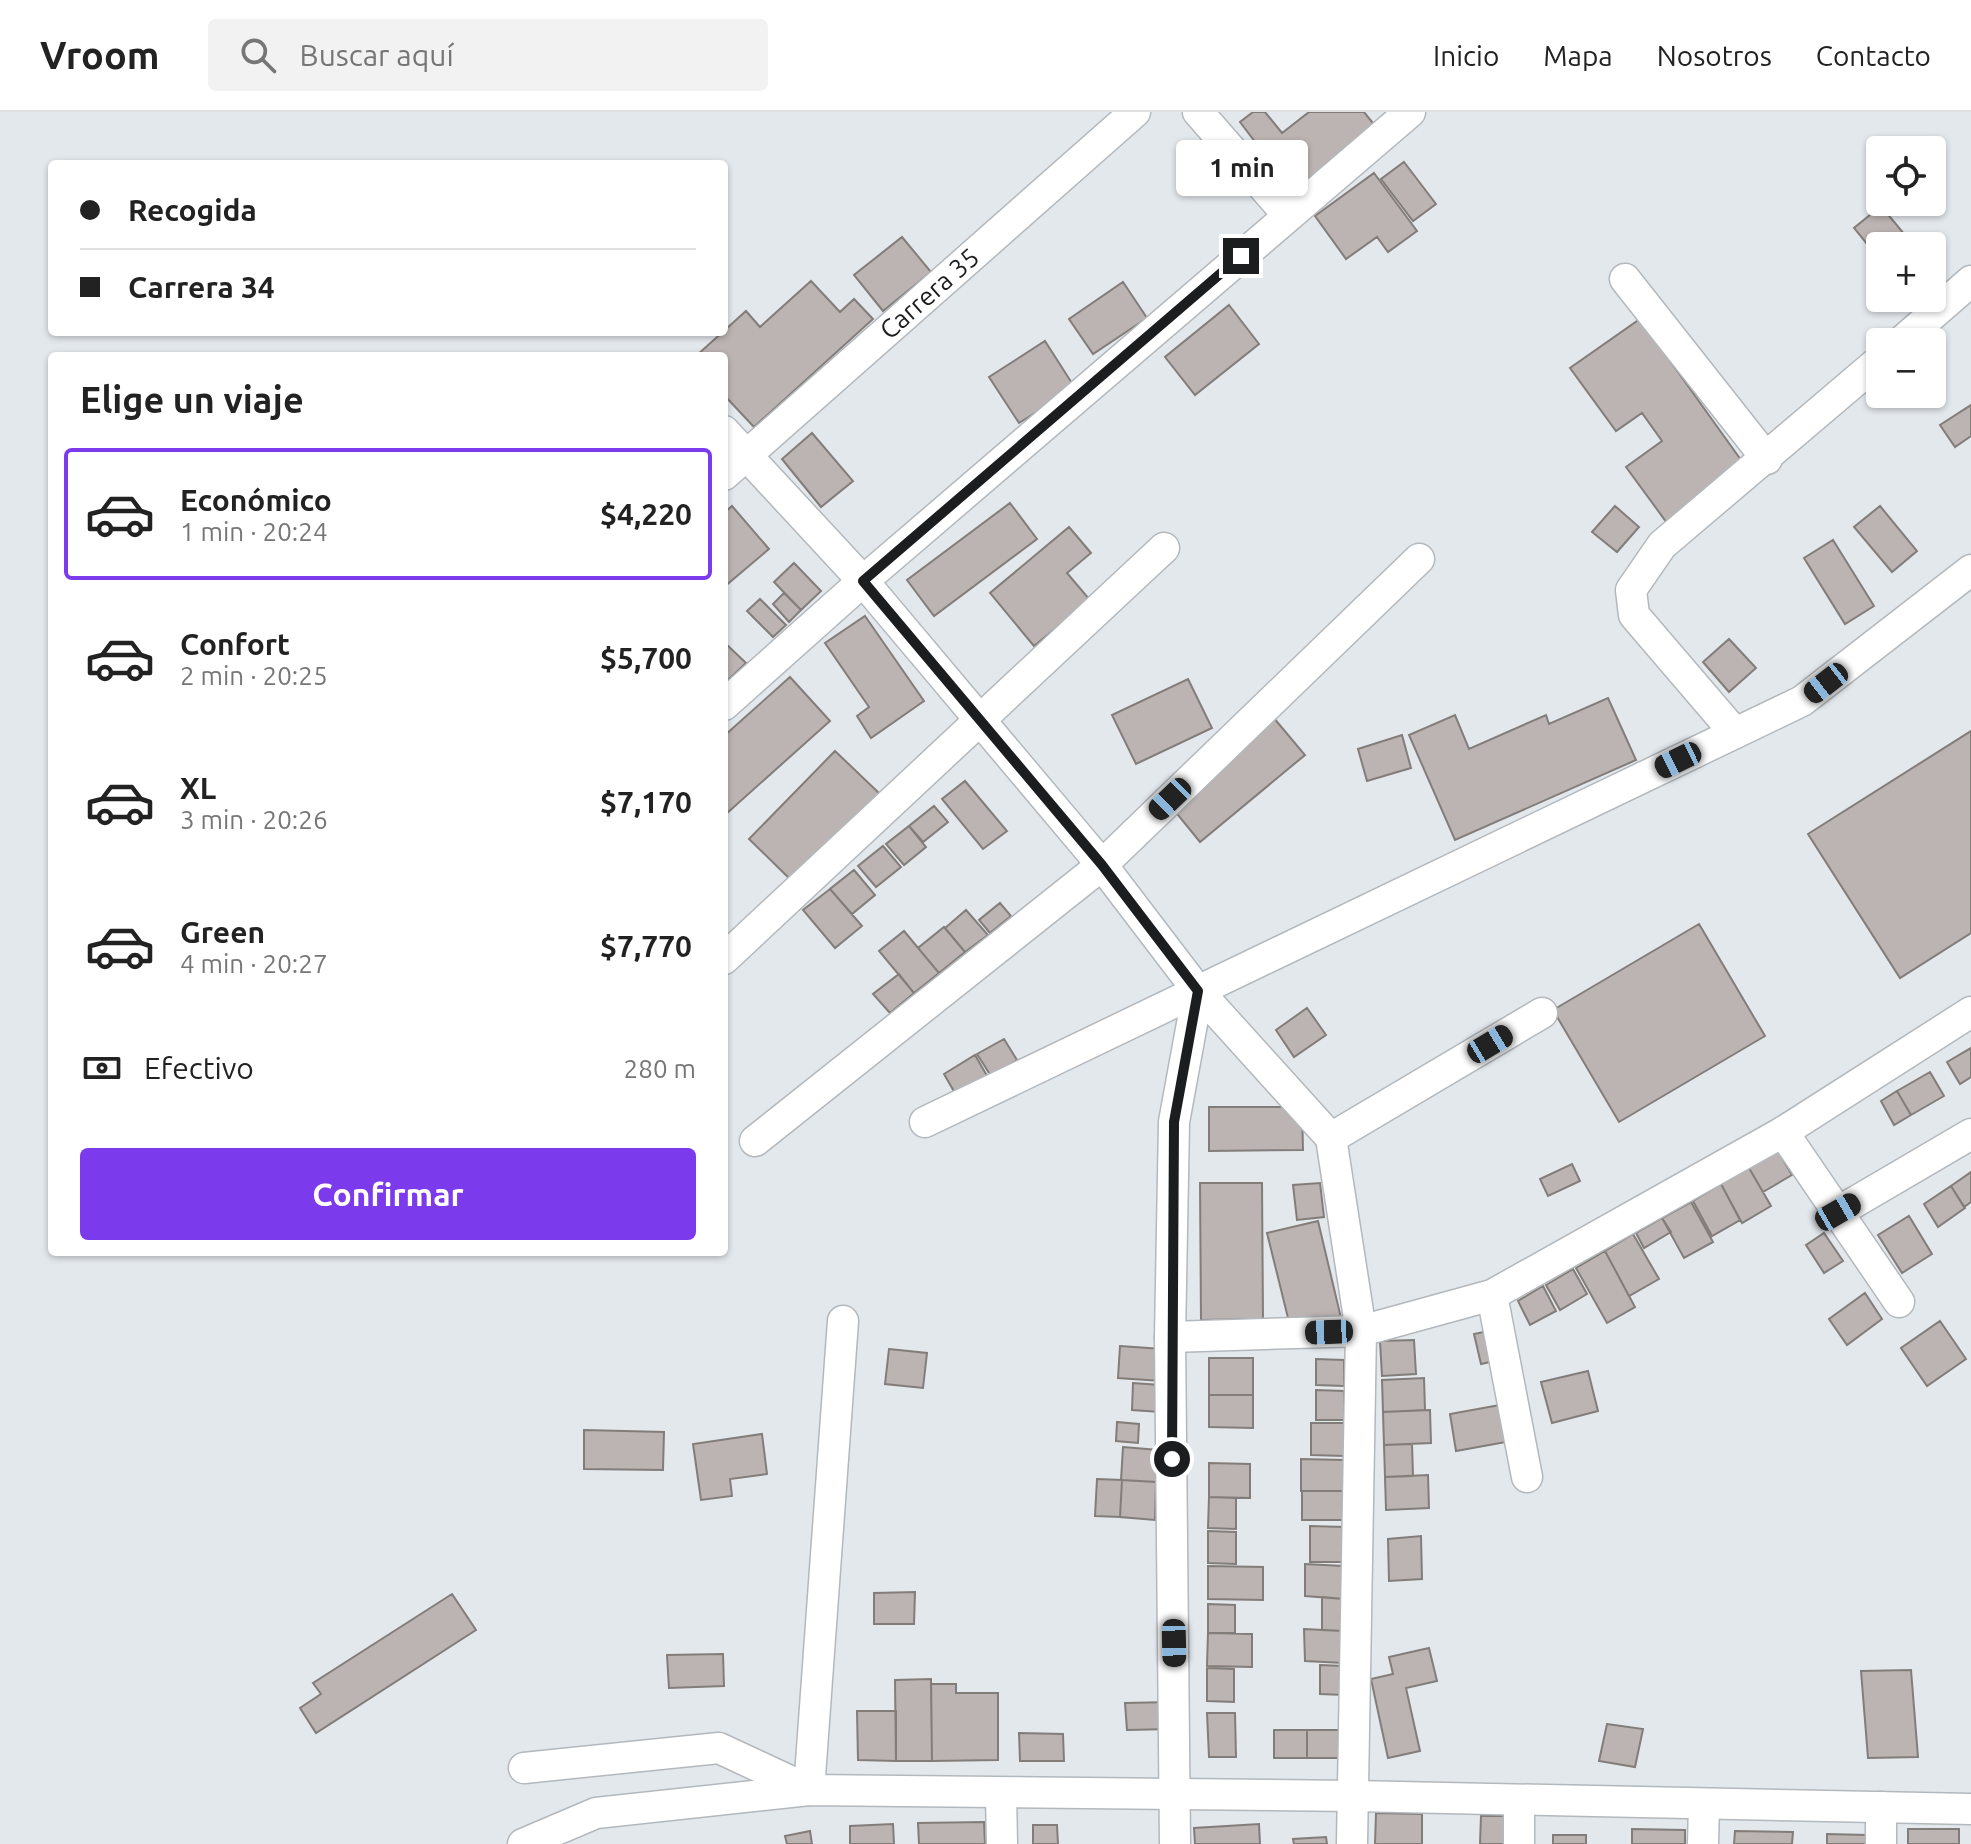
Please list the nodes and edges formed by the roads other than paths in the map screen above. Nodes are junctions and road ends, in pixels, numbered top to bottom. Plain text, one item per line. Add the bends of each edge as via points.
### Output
1 (1135, 112) edge
2 (1198, 112) edge
3 (1410, 112) edge
4 (1288, 215) junction
5 (1625, 279) dead end
6 (1971, 281) edge
7 (1917, 328) edge
8 (1866, 372) edge
9 (728, 444) edge
10 (1767, 459) junction
11 (735, 466) edge
12 (1164, 548) dead end
13 (1419, 559) dead end
14 (1971, 570) edge
15 (863, 581) junction
16 (728, 701) edge
17 (981, 719) junction
18 (1735, 733) junction
19 (1102, 865) junction
20 (728, 955) edge
21 (1198, 991) junction
22 (1971, 1012) edge
23 (1542, 1013) dead end
24 (925, 1122) dead end
25 (1783, 1132) junction
26 (1971, 1134) edge
27 (1331, 1138) junction
28 (755, 1141) dead end
29 (1838, 1212) junction
30 (1492, 1295) junction
31 (1899, 1302) dead end
32 (843, 1321) dead end
33 (1361, 1331) junction
34 (1170, 1337) junction
35 (1527, 1477) dead end
36 (524, 1768) dead end
37 (809, 1790) junction
38 (1001, 1793) junction
39 (1176, 1796) junction
40 (1353, 1796) junction
41 (1519, 1802) junction
42 (1704, 1805) junction
43 (1881, 1807) junction
44 (1971, 1809) edge
45 (523, 1844) edge
46 (1002, 1844) edge
47 (1175, 1844) edge
48 (1352, 1844) edge
49 (1519, 1844) edge
50 (1703, 1844) edge
51 (1881, 1844) edge

1 - 11 street, Carrera 35
2 - 4 street
3 - 4 street
4 - 15 street
5 - 10 street
6 - 7 street
8 - 10 street
9 - 11 street
10 - 18 street via 1662,545 1631,590 1634,615
11 - 15 street
12 - 17 street
13 - 19 street
14 - 18 street via 1802,701
15 - 16 street
15 - 17 street
17 - 19 street
17 - 20 street
18 - 21 street
19 - 21 street
19 - 28 street
21 - 24 street
21 - 27 street
21 - 34 street via 1174,1122
22 - 25 street
23 - 27 street
25 - 29 street
25 - 30 street
26 - 29 street
27 - 33 street
29 - 31 street
30 - 33 street
30 - 35 street
32 - 37 street
33 - 34 street
33 - 40 street
34 - 39 street
36 - 37 street via 719,1748
37 - 38 street
37 - 45 street via 596,1813
38 - 39 street
38 - 46 street
39 - 40 street
39 - 47 street
40 - 41 street
40 - 48 street
41 - 42 street
41 - 49 street
42 - 43 street
42 - 50 street
43 - 44 street
43 - 51 street

